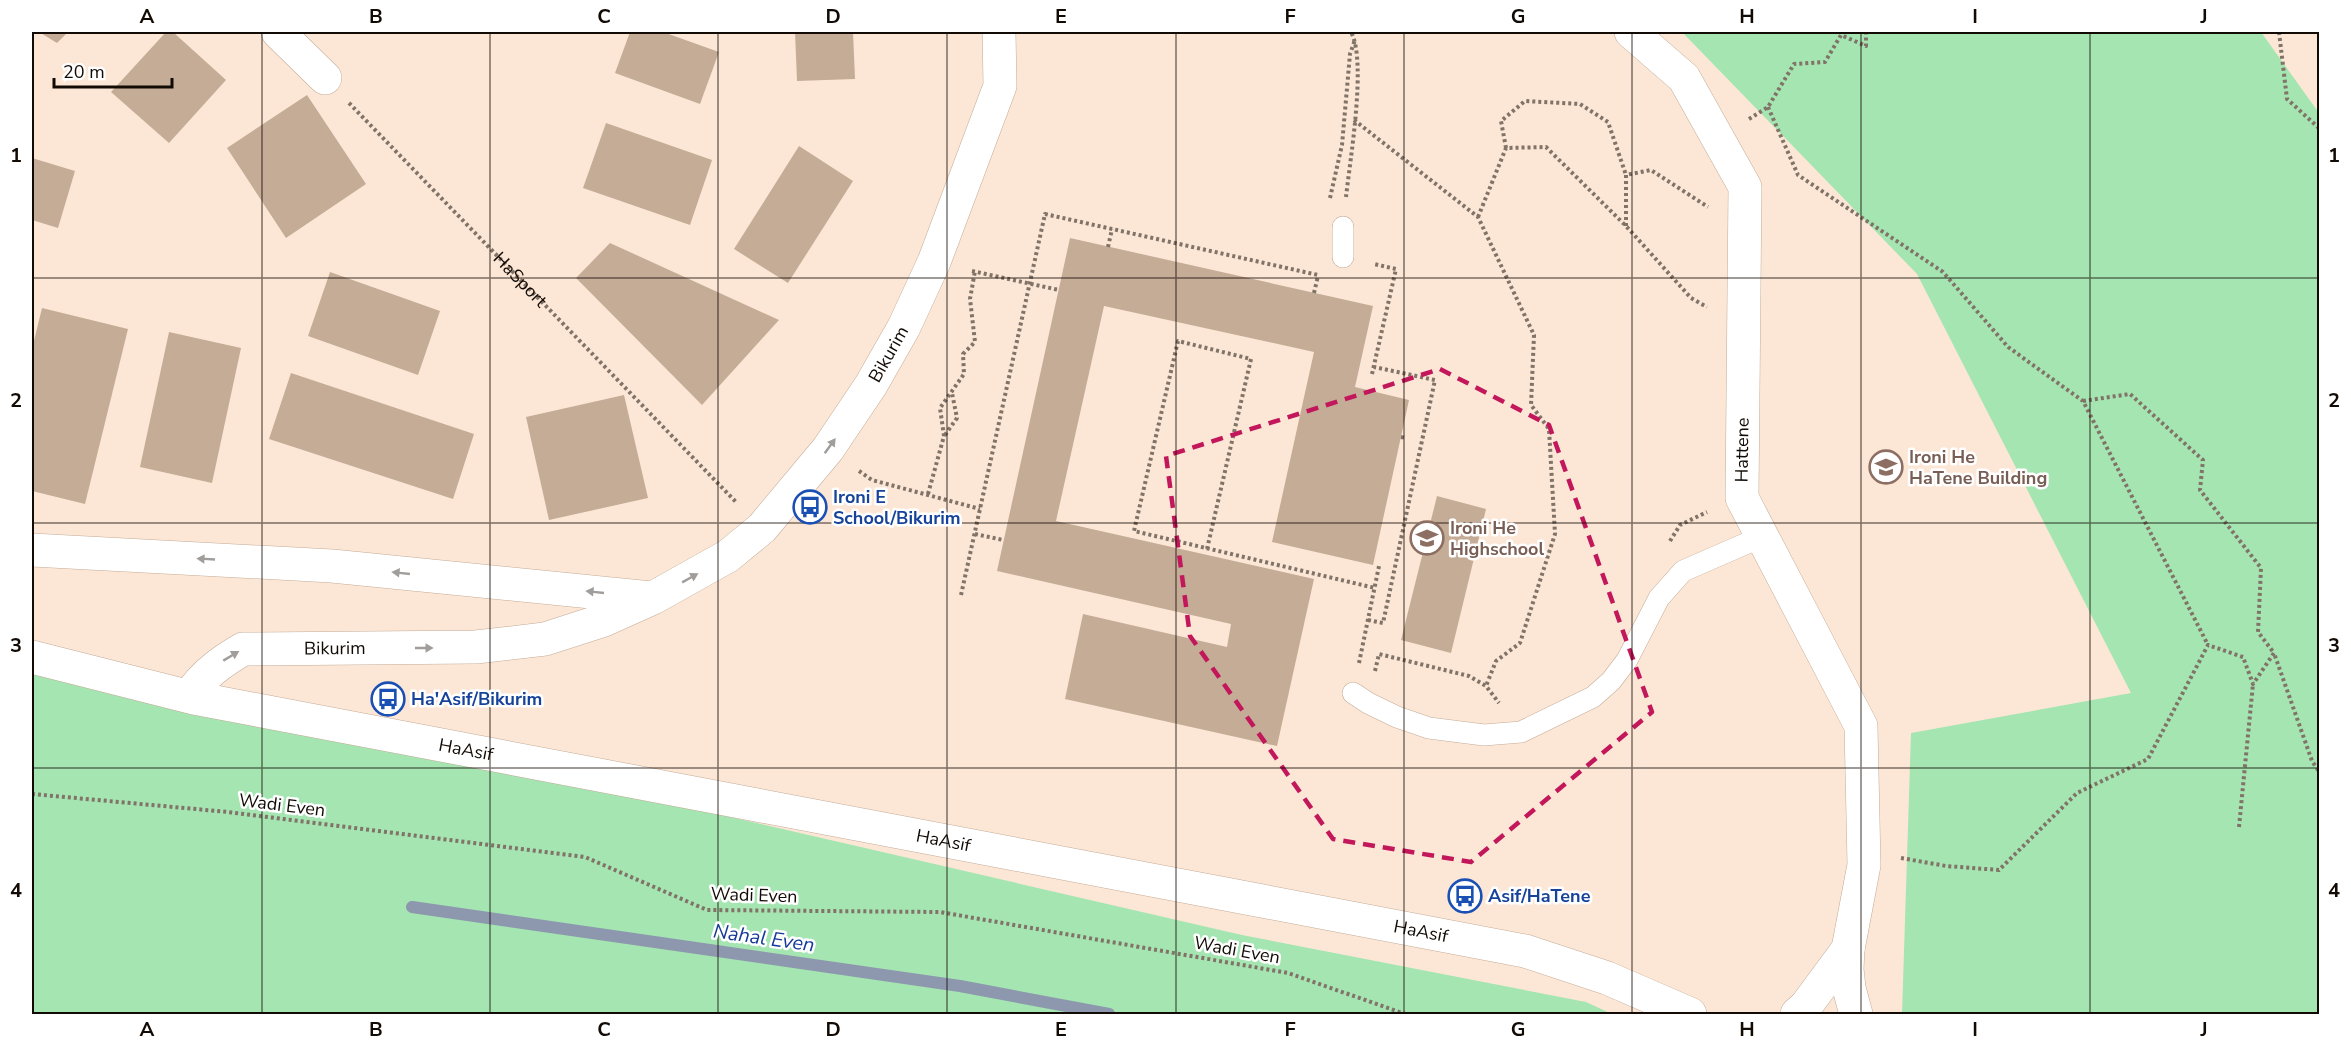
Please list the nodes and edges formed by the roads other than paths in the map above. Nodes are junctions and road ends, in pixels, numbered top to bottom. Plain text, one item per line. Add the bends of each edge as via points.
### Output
1 (278, 32) edge
2 (999, 32) edge
3 (1631, 32) edge
4 (325, 78) road end
5 (1343, 227) road end
6 (1343, 257) road end
7 (1761, 537) junction
8 (32, 550) edge
9 (653, 598) junction
10 (32, 657) edge
11 (1353, 693) dead end
12 (189, 696) junction
13 (1848, 949) junction
14 (1800, 1012) edge
15 (1855, 1012) edge
16 (1690, 1014) edge

1 - 4 street
9 -> 2 street, Bikurim via 728,556 762,528 828,449 871,385 904,327 933,262 1000,86
3 - 7 street, Hattene via 1684,78 1745,186 1742,498
5 - 6 lane
7 - 11 lane via 1683,571 1659,598 1627,660 1611,681 1593,697 1521,732 1484,735 1429,728 1368,704
7 - 13 street, Hattene via 1861,726 1864,865
9 -> 8 street via 332,566
12 -> 9 street, Bikurim via 217,665 243,649 476,647 545,639 604,621
10 - 12 street
12 - 16 street, HaAsif via 1525,951 1607,978
13 - 14 street, Hattene
13 - 15 street, Hattene via 1849,988
14 - 15 street via 1840,1002

